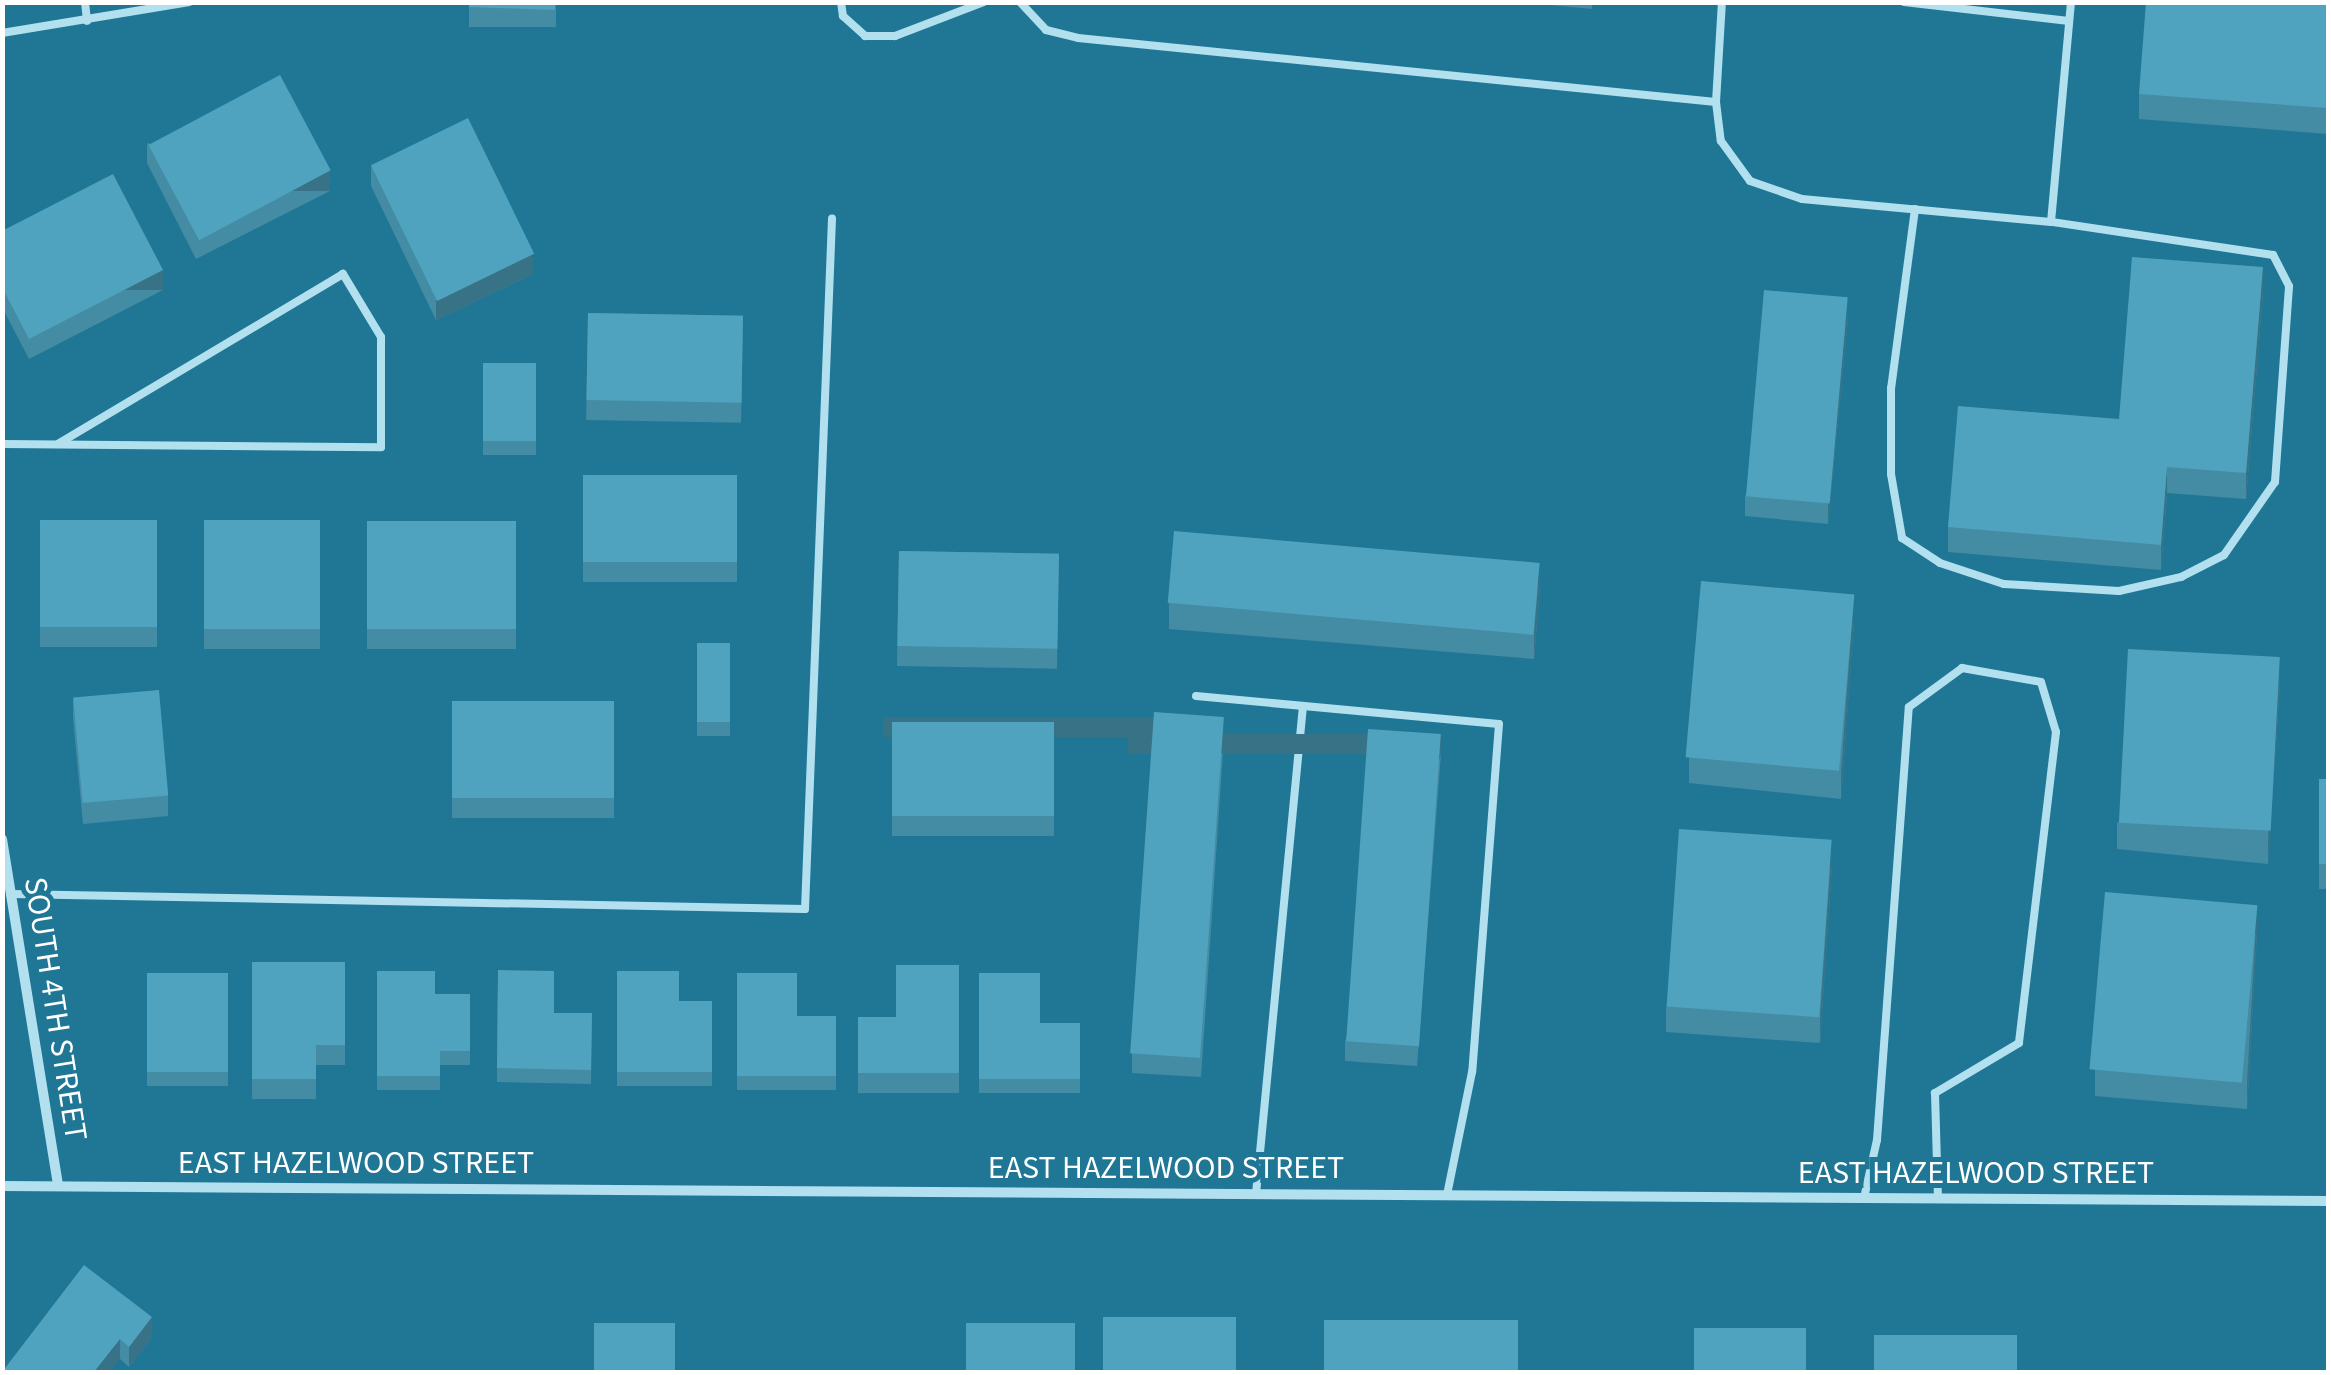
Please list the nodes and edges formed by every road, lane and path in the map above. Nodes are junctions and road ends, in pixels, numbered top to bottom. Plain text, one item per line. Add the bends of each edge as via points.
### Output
1 (85, 2) edge
2 (189, 2) edge
3 (841, 2) edge
4 (984, 2) edge
5 (1020, 2) edge
6 (1722, 2) edge
7 (1904, 2) edge
8 (2071, 2) edge
9 (88, 21) junction
10 (2070, 21) junction
11 (2, 33) edge
12 (1716, 102) junction
13 (1915, 209) junction
14 (832, 219) dead end
15 (2052, 222) junction
16 (2, 444) edge
17 (58, 444) junction
18 (1196, 696) dead end
19 (1304, 706) junction
20 (2, 839) edge
21 (12, 894) junction
22 (2, 1186) edge
23 (58, 1186) junction
24 (1256, 1194) junction
25 (1447, 1195) junction
26 (1864, 1198) junction
27 (1938, 1198) junction
28 (2328, 1201) edge

1 - 9 lane
2 - 9 lane
3 - 4 lane via 843,16 864,36 896,36
5 - 12 lane via 1046,30 1078,38
6 - 12 lane
7 - 10 lane
8 - 10 lane
9 - 11 lane
10 - 15 lane
12 - 13 lane via 1721,142 1750,181 1802,199
13 - 15 lane
13 - 15 lane via 1891,388 1891,474 1902,538 1940,563 2004,584 2120,590 2181,577 2224,554 2275,482 2289,286 2274,255
14 - 21 lane via 805,909
16 - 17 lane
17 - 17 lane via 381,447 381,337 343,274
18 - 19 lane
19 - 24 lane
19 - 25 lane via 1499,724 1472,1072
20 - 21 street, SOUTH 4TH STREET
21 - 23 street, SOUTH 4TH STREET
22 - 23 street, EAST HAZELWOOD STREET
23 - 24 street, EAST HAZELWOOD STREET
24 - 25 street, EAST HAZELWOOD STREET
25 - 26 street, EAST HAZELWOOD STREET
26 - 27 street, EAST HAZELWOOD STREET
26 - 27 lane via 1877,1140 1909,707 1962,668 2041,682 2056,732 2019,1042 1935,1093
27 - 28 street, EAST HAZELWOOD STREET

